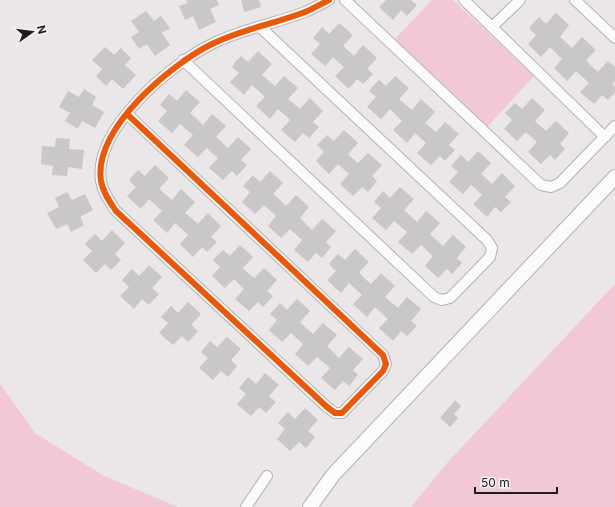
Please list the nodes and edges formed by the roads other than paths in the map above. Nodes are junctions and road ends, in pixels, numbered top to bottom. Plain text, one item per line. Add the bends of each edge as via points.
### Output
1 (329, 0) edge
2 (345, 0) edge
3 (464, 0) edge
4 (520, 0) edge
5 (575, 0) edge
6 (260, 27) junction
7 (492, 27) junction
8 (615, 38) edge
9 (183, 60) junction
10 (127, 114) junction
11 (615, 126) edge
12 (604, 137) junction
13 (615, 177) edge
14 (267, 476) dead end
15 (246, 507) edge
16 (310, 507) edge

1 - 6 street via 307,12
2 - 12 street via 542,185 551,187 560,183
3 - 7 street
4 - 7 street
5 - 8 street
6 - 9 street via 212,44
6 - 9 street via 487,240 492,248 490,257 450,298 442,300 434,297
7 - 12 street
9 - 10 street via 153,85
10 - 10 street via 116,129 101,166 101,181 116,211 327,407 335,413 342,413 349,408 383,371 386,364 383,355
11 - 12 street
13 - 16 main road via 333,475
14 - 15 street

